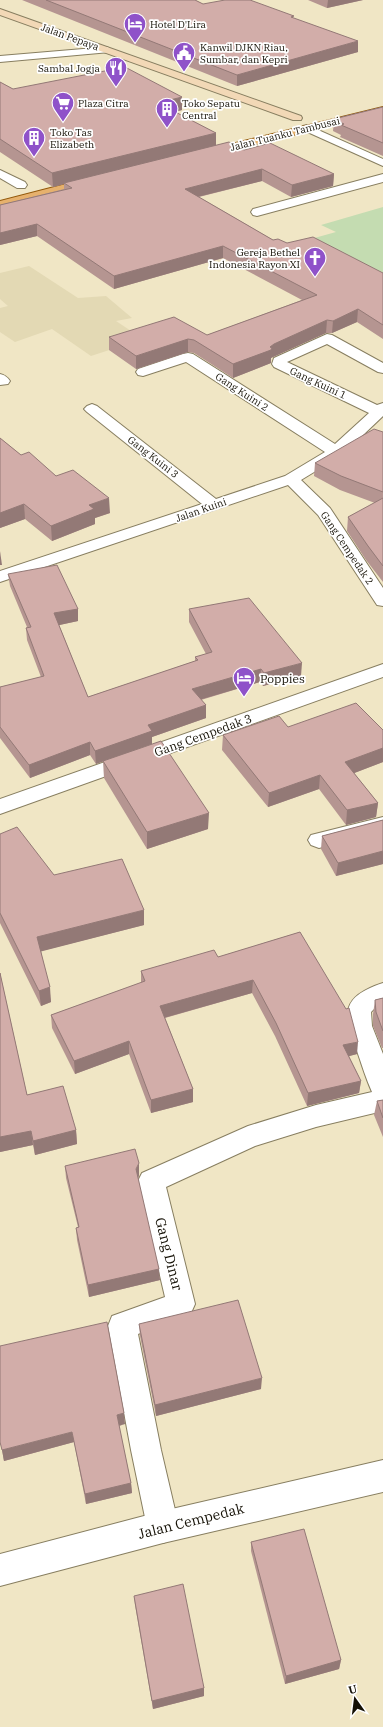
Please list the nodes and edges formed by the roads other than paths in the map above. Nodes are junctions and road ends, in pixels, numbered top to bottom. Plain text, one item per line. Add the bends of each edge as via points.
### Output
1 (3, 14) edge
2 (107, 50) junction
3 (0, 59) edge
4 (383, 110) edge
5 (301, 118) joint
6 (274, 124) dead end
7 (307, 128) junction
8 (199, 155) edge
9 (383, 163) edge
10 (0, 173) edge
11 (107, 178) edge
12 (383, 178) edge
13 (25, 184) joint
14 (7, 188) dead end
15 (0, 205) edge
16 (257, 212) dead end
17 (383, 369) edge
18 (143, 372) dead end
19 (92, 409) dead end
20 (382, 410) edge
21 (336, 452) junction
22 (291, 479) junction
23 (214, 505) junction
24 (0, 577) edge
25 (383, 602) edge
26 (383, 670) edge
27 (0, 808) edge
28 (383, 824) edge
29 (319, 840) dead end
30 (383, 992) edge
31 (383, 1088) edge
32 (383, 1100) edge
33 (383, 1476) edge
34 (163, 1527) junction
35 (0, 1570) edge

1 - 2 main road, Jalan Pepaya
2 - 3 street
2 - 5 main road, Jalan Pepaya
4 - 7 main road, Jalan Tuanku Tambusai
5 - 6 main road, Jalan Tuanku Tambusai
7 - 8 main road, Jalan Tuanku Tambusai
7 - 9 street
10 - 13 street
11 - 15 main road
12 - 16 street
13 - 14 main road
17 - 20 street, Gang Kuini 1 via 327,338 279,361 278,364
18 - 21 street, Gang Kuini 2 via 188,358
19 - 23 street, Gang Kuini 3
20 - 21 street, Jalan Kuini
21 - 22 street, Jalan Kuini
22 - 23 street, Jalan Kuini
22 - 25 street, Gang Cempedak 2 via 324,512
23 - 24 street, Jalan Kuini
26 - 27 street, Gang Cempedak 3
28 - 29 street
30 - 31 street via 367,1000 359,1010 360,1026
32 - 34 street, Gang Dinar via 316,1116 248,1137 151,1181 181,1304 122,1326
33 - 34 street, Jalan Cempedak
34 - 35 street, Jalan Cempedak

